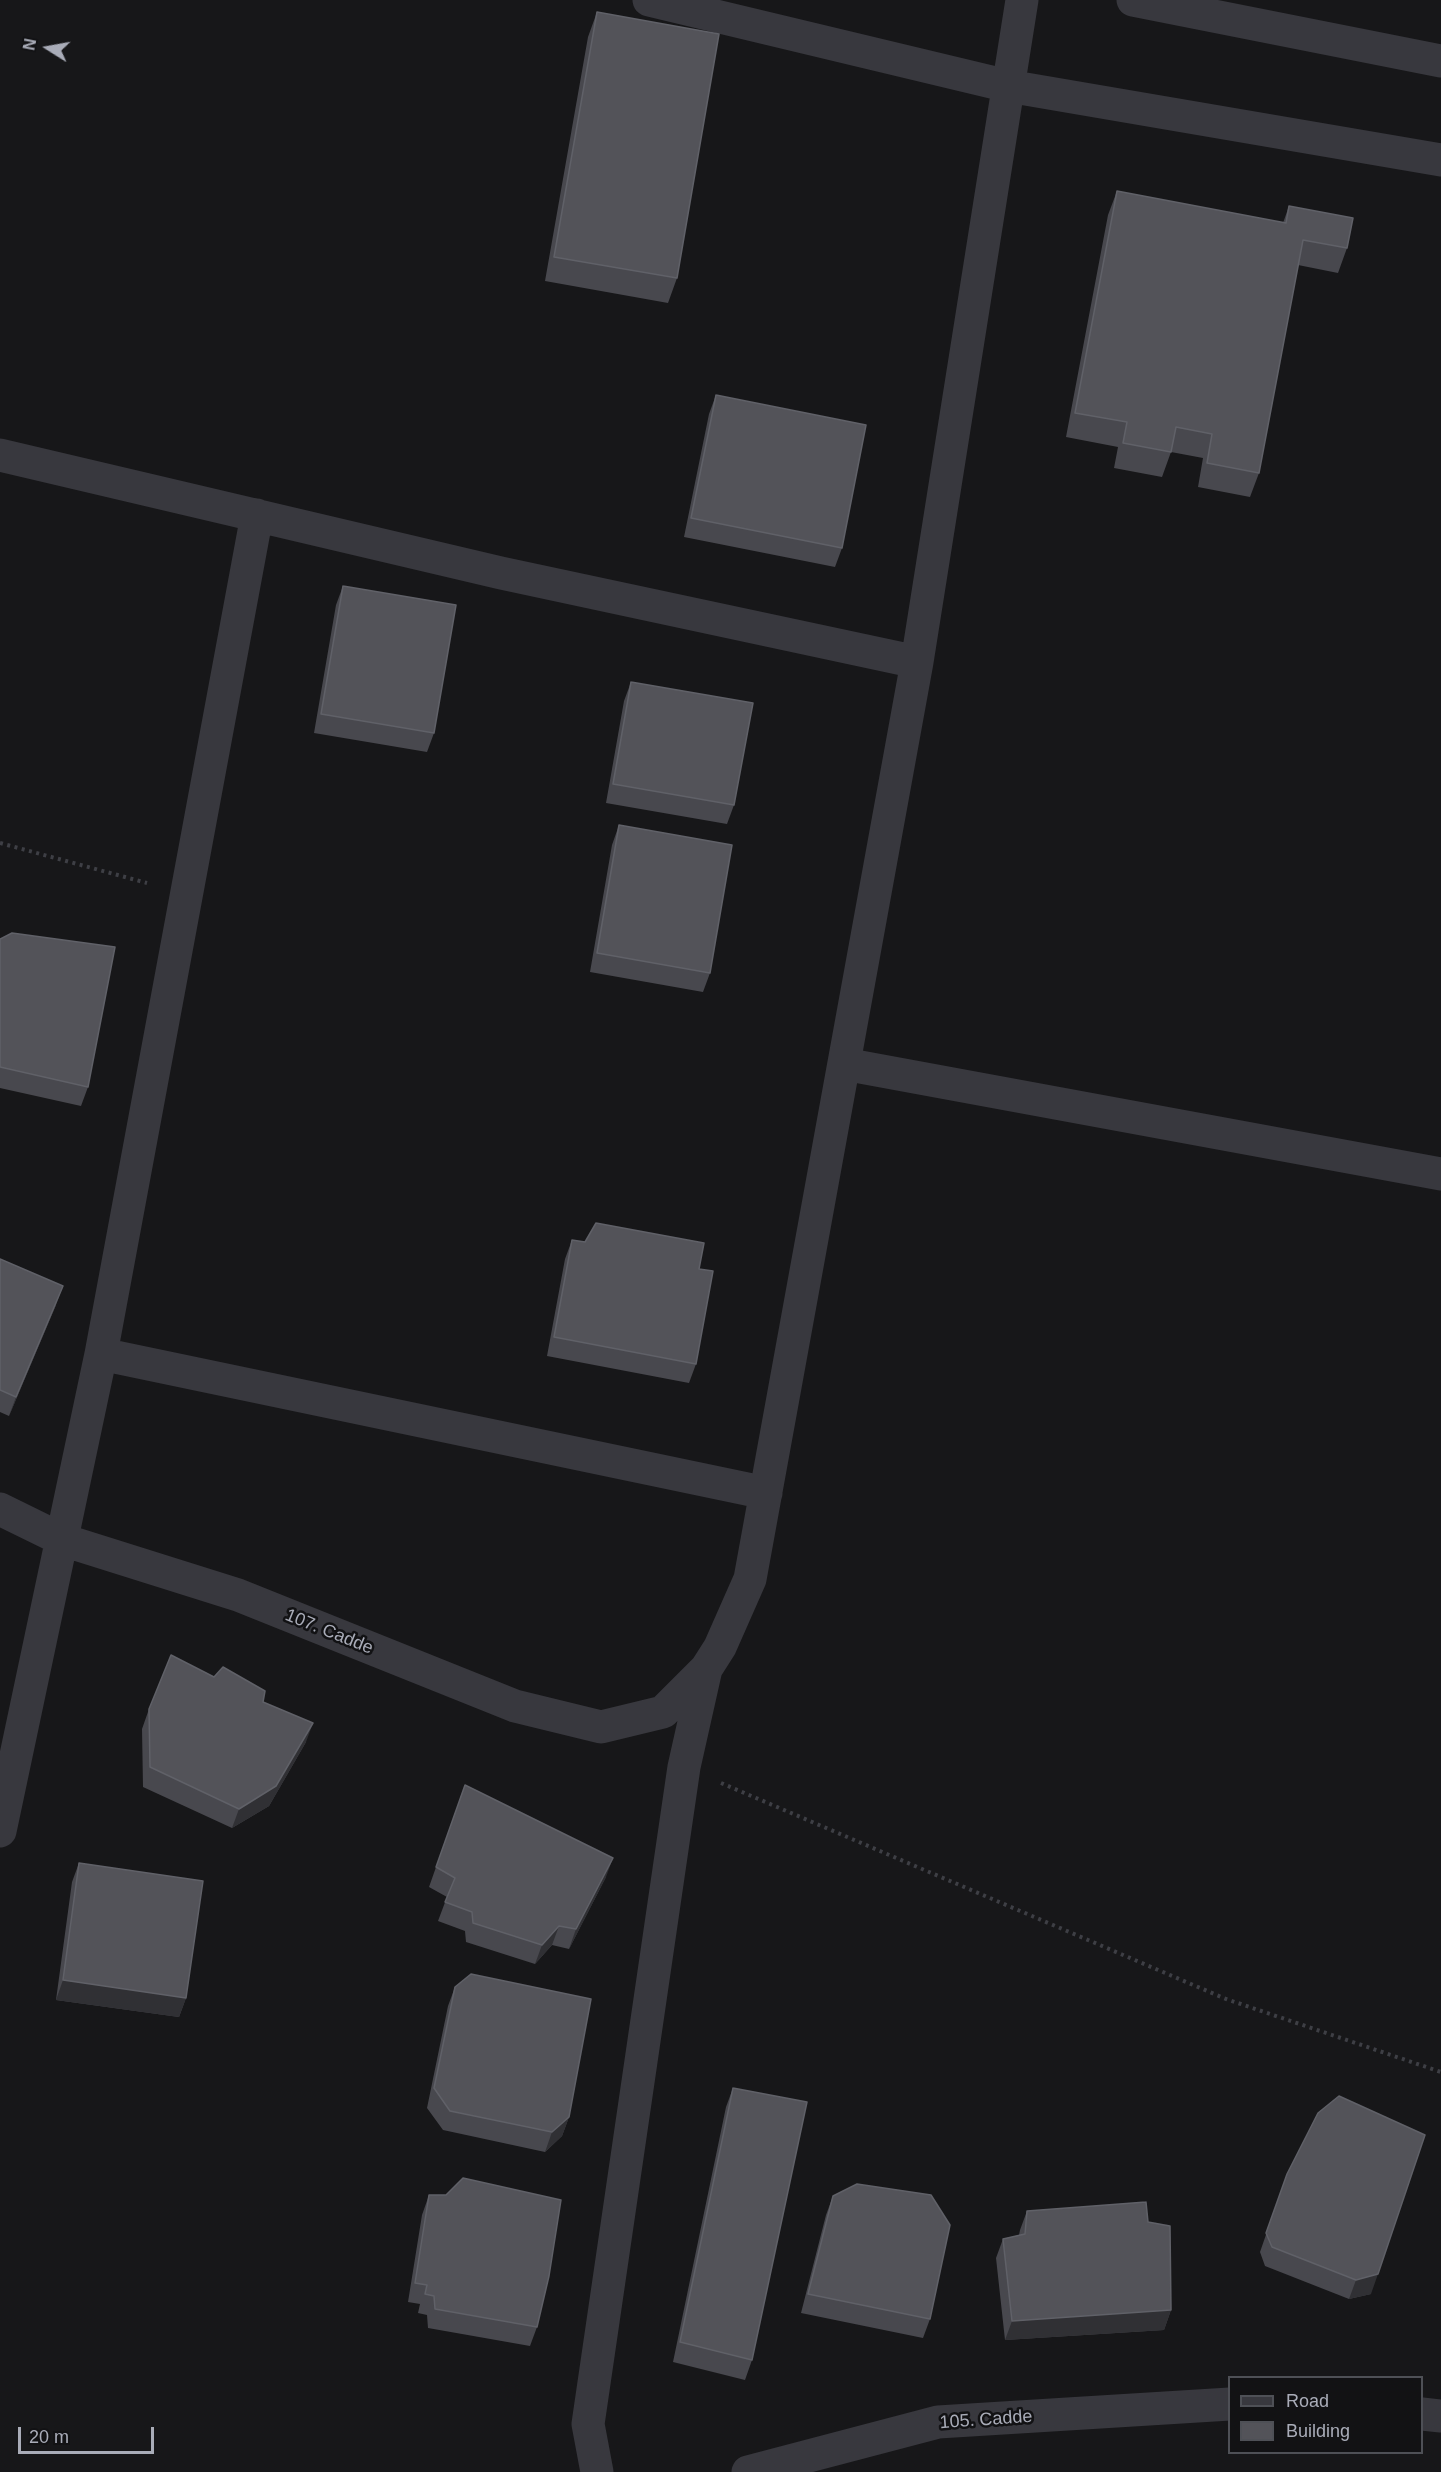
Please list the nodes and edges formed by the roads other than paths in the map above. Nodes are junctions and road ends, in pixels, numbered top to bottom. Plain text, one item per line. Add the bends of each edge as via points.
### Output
1 (649, 0) edge
2 (1022, 0) edge
3 (1133, 0) edge
4 (1441, 61) edge
5 (1008, 86) junction
6 (1441, 160) edge
7 (0, 455) edge
8 (258, 515) junction
9 (917, 662) junction
10 (844, 1064) junction
11 (1441, 1174) edge
12 (101, 1354) junction
13 (766, 1492) junction
14 (0, 1509) edge
15 (63, 1540) junction
16 (706, 1669) junction
17 (0, 1831) edge
18 (1228, 2404) edge
19 (1423, 2414) edge
20 (1441, 2416) edge
21 (597, 2472) edge
22 (748, 2472) edge

1 - 5 street
2 - 5 street
3 - 4 street
5 - 6 street
5 - 9 street
7 - 8 street
8 - 9 street via 501,573
8 - 12 street
9 - 10 street
10 - 11 street
10 - 13 street
12 - 13 street
12 - 15 street
13 - 16 street via 750,1579
14 - 15 street, 107. Cadde
15 - 16 street, 107. Cadde via 237,1595 515,1706 601,1727 663,1712
15 - 17 street
16 - 21 street via 684,1767 588,2424
18 - 22 street, 105. Cadde via 938,2422
19 - 20 street

